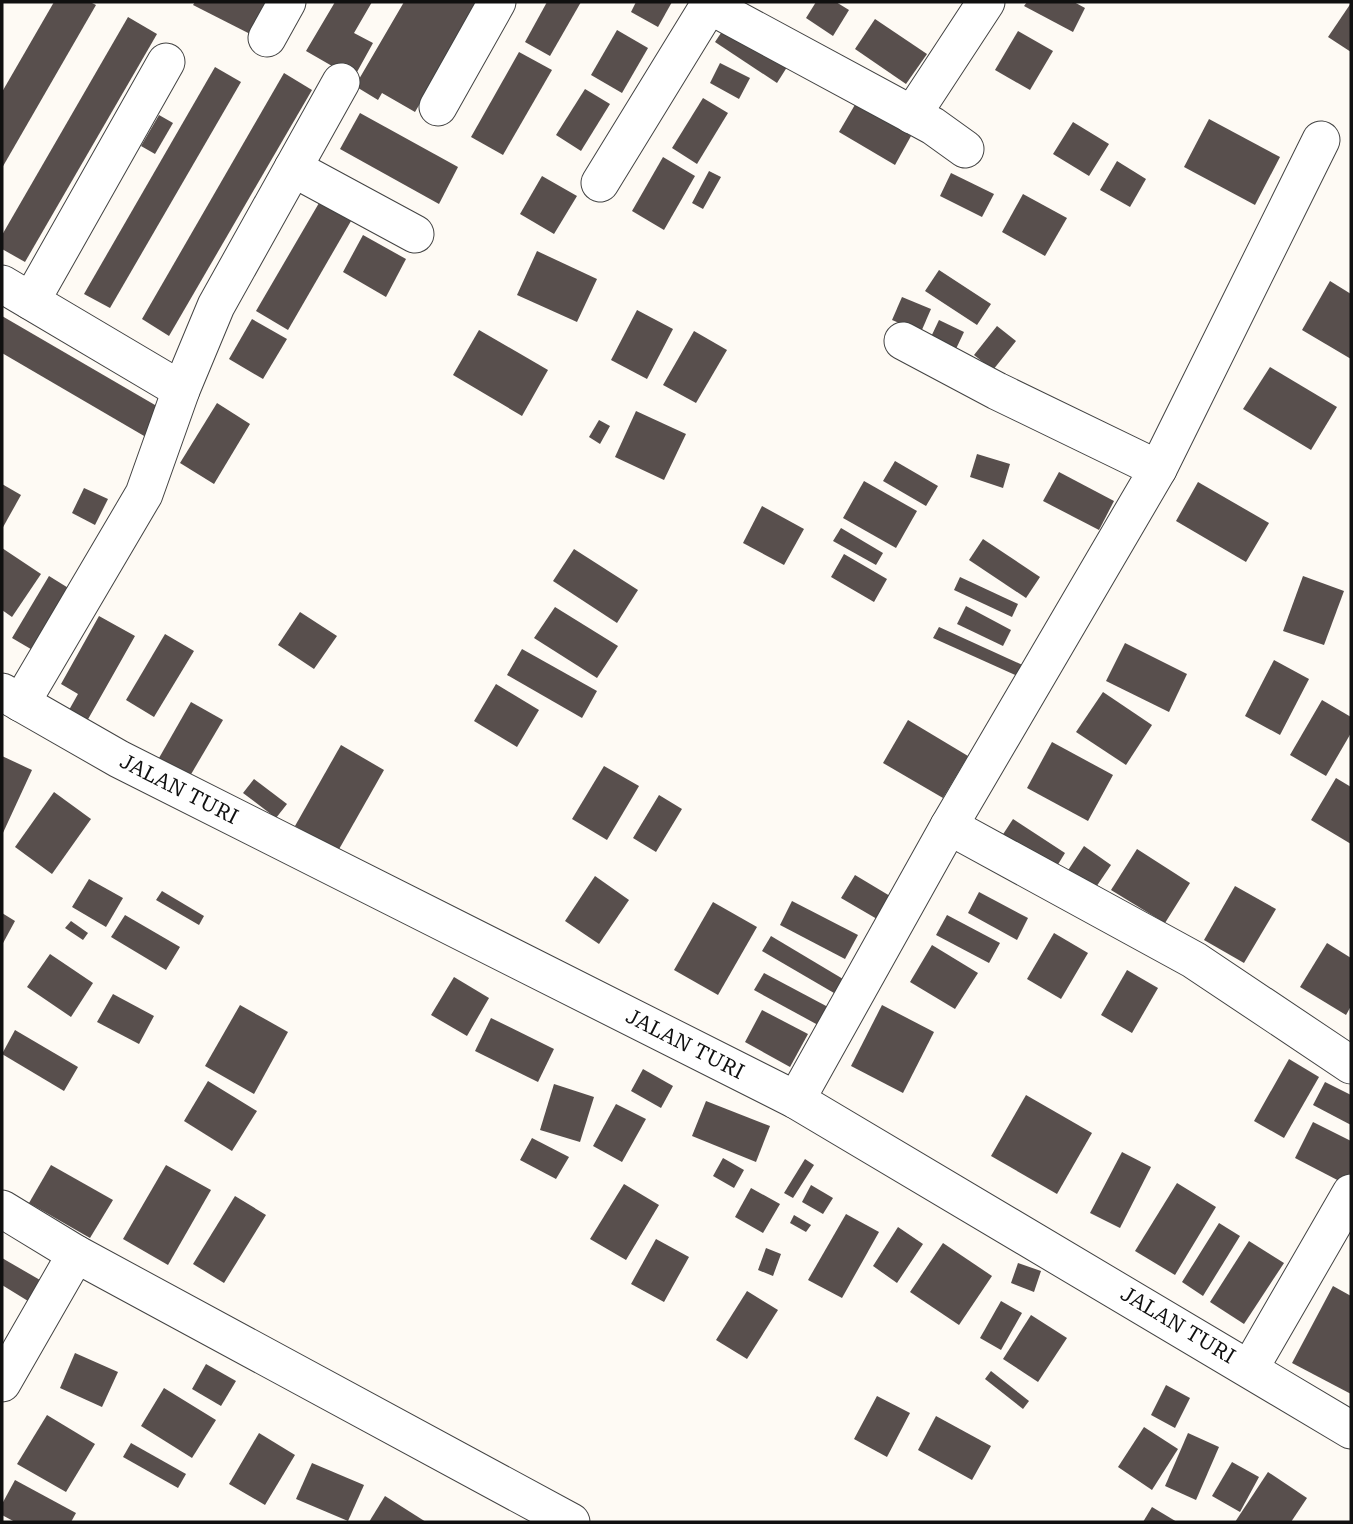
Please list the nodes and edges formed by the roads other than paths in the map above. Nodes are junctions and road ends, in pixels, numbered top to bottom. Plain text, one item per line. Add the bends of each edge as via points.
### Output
1 (287, 2) edge
2 (497, 2) edge
3 (986, 2) edge
4 (710, 4) edge
5 (267, 38) dead end
6 (166, 62) dead end
7 (341, 82) dead end
8 (438, 107) dead end
9 (912, 115) junction
10 (1321, 140) dead end
11 (965, 149) dead end
12 (293, 168) junction
13 (600, 183) dead end
14 (415, 234) dead end
15 (16, 292) edge
16 (903, 341) dead end
17 (181, 390) junction
18 (1158, 469) junction
19 (11, 697) edge
20 (949, 826) junction
21 (1351, 1065) edge
22 (796, 1100) junction
23 (1351, 1193) edge
24 (2, 1209) edge
25 (76, 1254) junction
26 (1250, 1368) junction
27 (2, 1383) edge
28 (1351, 1430) edge
29 (571, 1522) edge

1 - 5 street
2 - 8 street
3 - 9 street
4 - 9 street
4 - 13 street
6 - 15 street
7 - 12 street
9 - 11 street
10 - 18 street
12 - 14 street
12 - 17 street via 216,306
15 - 17 street
16 - 18 street
17 - 19 street via 144,494
18 - 20 street
19 - 22 street, JALAN TURI via 131,765
20 - 21 street via 1194,960
20 - 22 street
22 - 26 street, JALAN TURI
23 - 26 street
24 - 25 street
25 - 27 street
25 - 29 street
26 - 28 street, JALAN TURI

